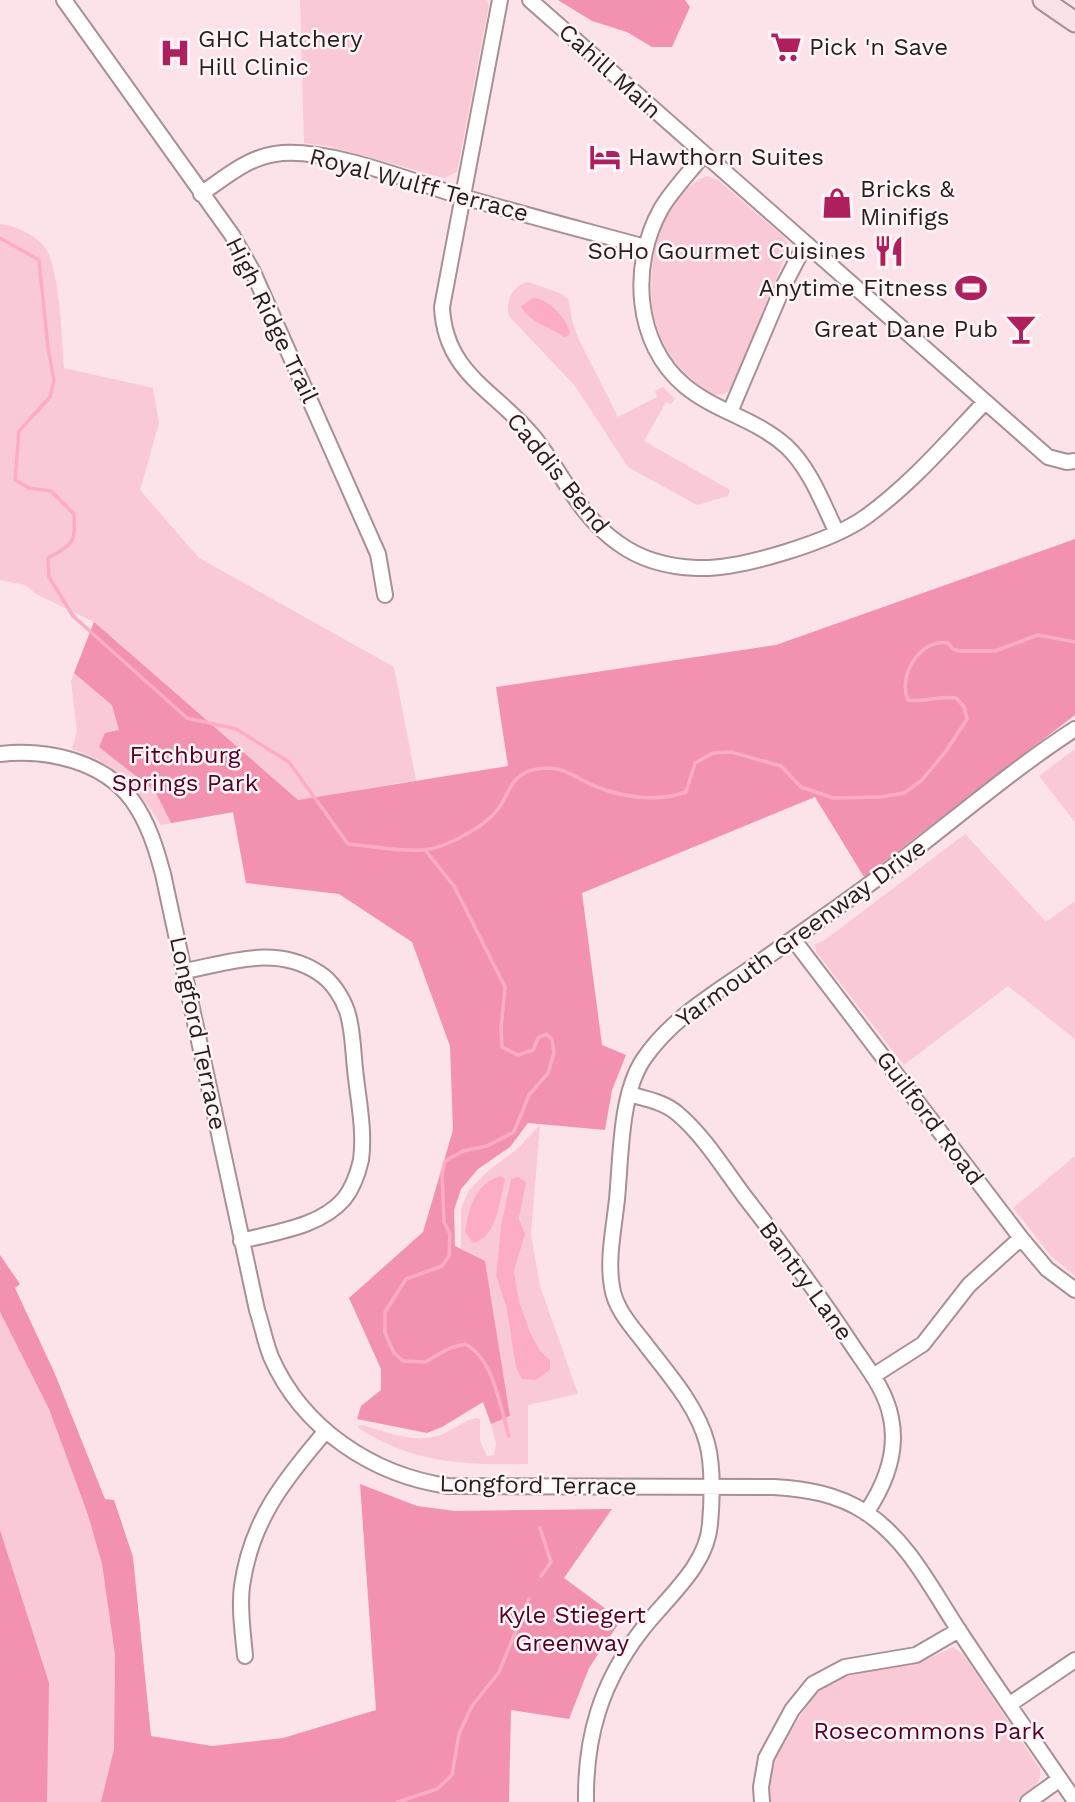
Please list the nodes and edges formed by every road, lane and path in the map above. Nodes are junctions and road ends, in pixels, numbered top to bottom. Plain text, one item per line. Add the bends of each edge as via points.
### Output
1 (64, 0) edge
2 (500, 0) edge
3 (530, 0) edge
4 (1044, 0) edge
5 (1075, 22) edge
6 (704, 154) junction
7 (201, 194) junction
8 (464, 197) junction
9 (808, 244) junction
10 (645, 247) junction
11 (985, 402) junction
12 (730, 412) junction
13 (1075, 461) edge
14 (838, 533) junction
15 (385, 595) dead end
16 (1075, 729) edge
17 (0, 754) edge
18 (793, 939) junction
19 (185, 971) junction
20 (629, 1094) junction
21 (1021, 1238) junction
22 (242, 1241) junction
23 (1075, 1290) edge
24 (873, 1376) junction
25 (325, 1432) junction
26 (710, 1487) junction
27 (866, 1513) junction
28 (959, 1630) junction
29 (245, 1656) dead end
30 (1075, 1660) edge
31 (1010, 1704) junction
32 (1060, 1779) junction
33 (1075, 1801) edge
34 (586, 1802) edge
35 (762, 1802) edge
36 (1028, 1802) edge

1 - 7 street, High Ridge Trail
2 - 8 street, Caddis Bend
3 - 6 street, Cahill Main
4 - 5 main road
6 - 9 street, Cahill Main
6 - 10 street via 662,207
7 - 8 street, Royal Wulff Terrace via 244,164 298,152
7 - 15 street, High Ridge Trail via 253,272 298,369 378,554
8 - 10 street, Royal Wulff Terrace
8 - 14 street, Caddis Bend via 442,307 450,345 473,379 542,447 582,509 603,532 645,558 700,569 779,554
9 - 11 street, Cahill Main
9 - 12 street via 783,287
10 - 12 street via 642,306 655,347 685,386
11 - 13 street, Cahill Main via 1048,457
11 - 14 street, Caddis Bend via 927,466 867,516
12 - 14 street via 787,447 815,486
16 - 18 street, Yarmouth Greenway Drive
17 - 19 street, Longford Terrace via 54,756 97,771 130,798 161,865
18 - 20 street, Yarmouth Greenway Drive via 685,1015 642,1062
18 - 21 street, Guilford Road
19 - 22 street, Longford Terrace
19 - 22 street via 268,956 301,963 327,979 349,1022 363,1138 356,1177 345,1198 331,1210 306,1223
20 - 24 street, Bantry Lane via 671,1108 705,1143 818,1293
20 - 26 street, Yarmouth Greenway Drive via 610,1266 612,1291 697,1418 708,1446
21 - 23 street, Guilford Road via 1047,1269
21 - 24 street via 968,1285 923,1344
22 - 25 street, Longford Terrace via 271,1357 297,1400
24 - 27 street, Bantry Lane via 886,1398 892,1449 886,1477
25 - 26 street, Longford Terrace via 393,1472 437,1484
25 - 29 street via 287,1477 257,1529 242,1587
26 - 27 street, Longford Terrace via 804,1489 838,1498
26 - 34 street, Yarmouth Greenway Drive via 708,1542 612,1674 594,1720
27 - 28 street, Longford Terrace via 896,1537
28 - 31 street, Longford Terrace
28 - 35 street via 916,1655 845,1667 813,1684 792,1710 766,1758
30 - 31 street
31 - 32 street, Longford Terrace
32 - 33 street, Longford Terrace
32 - 36 street

